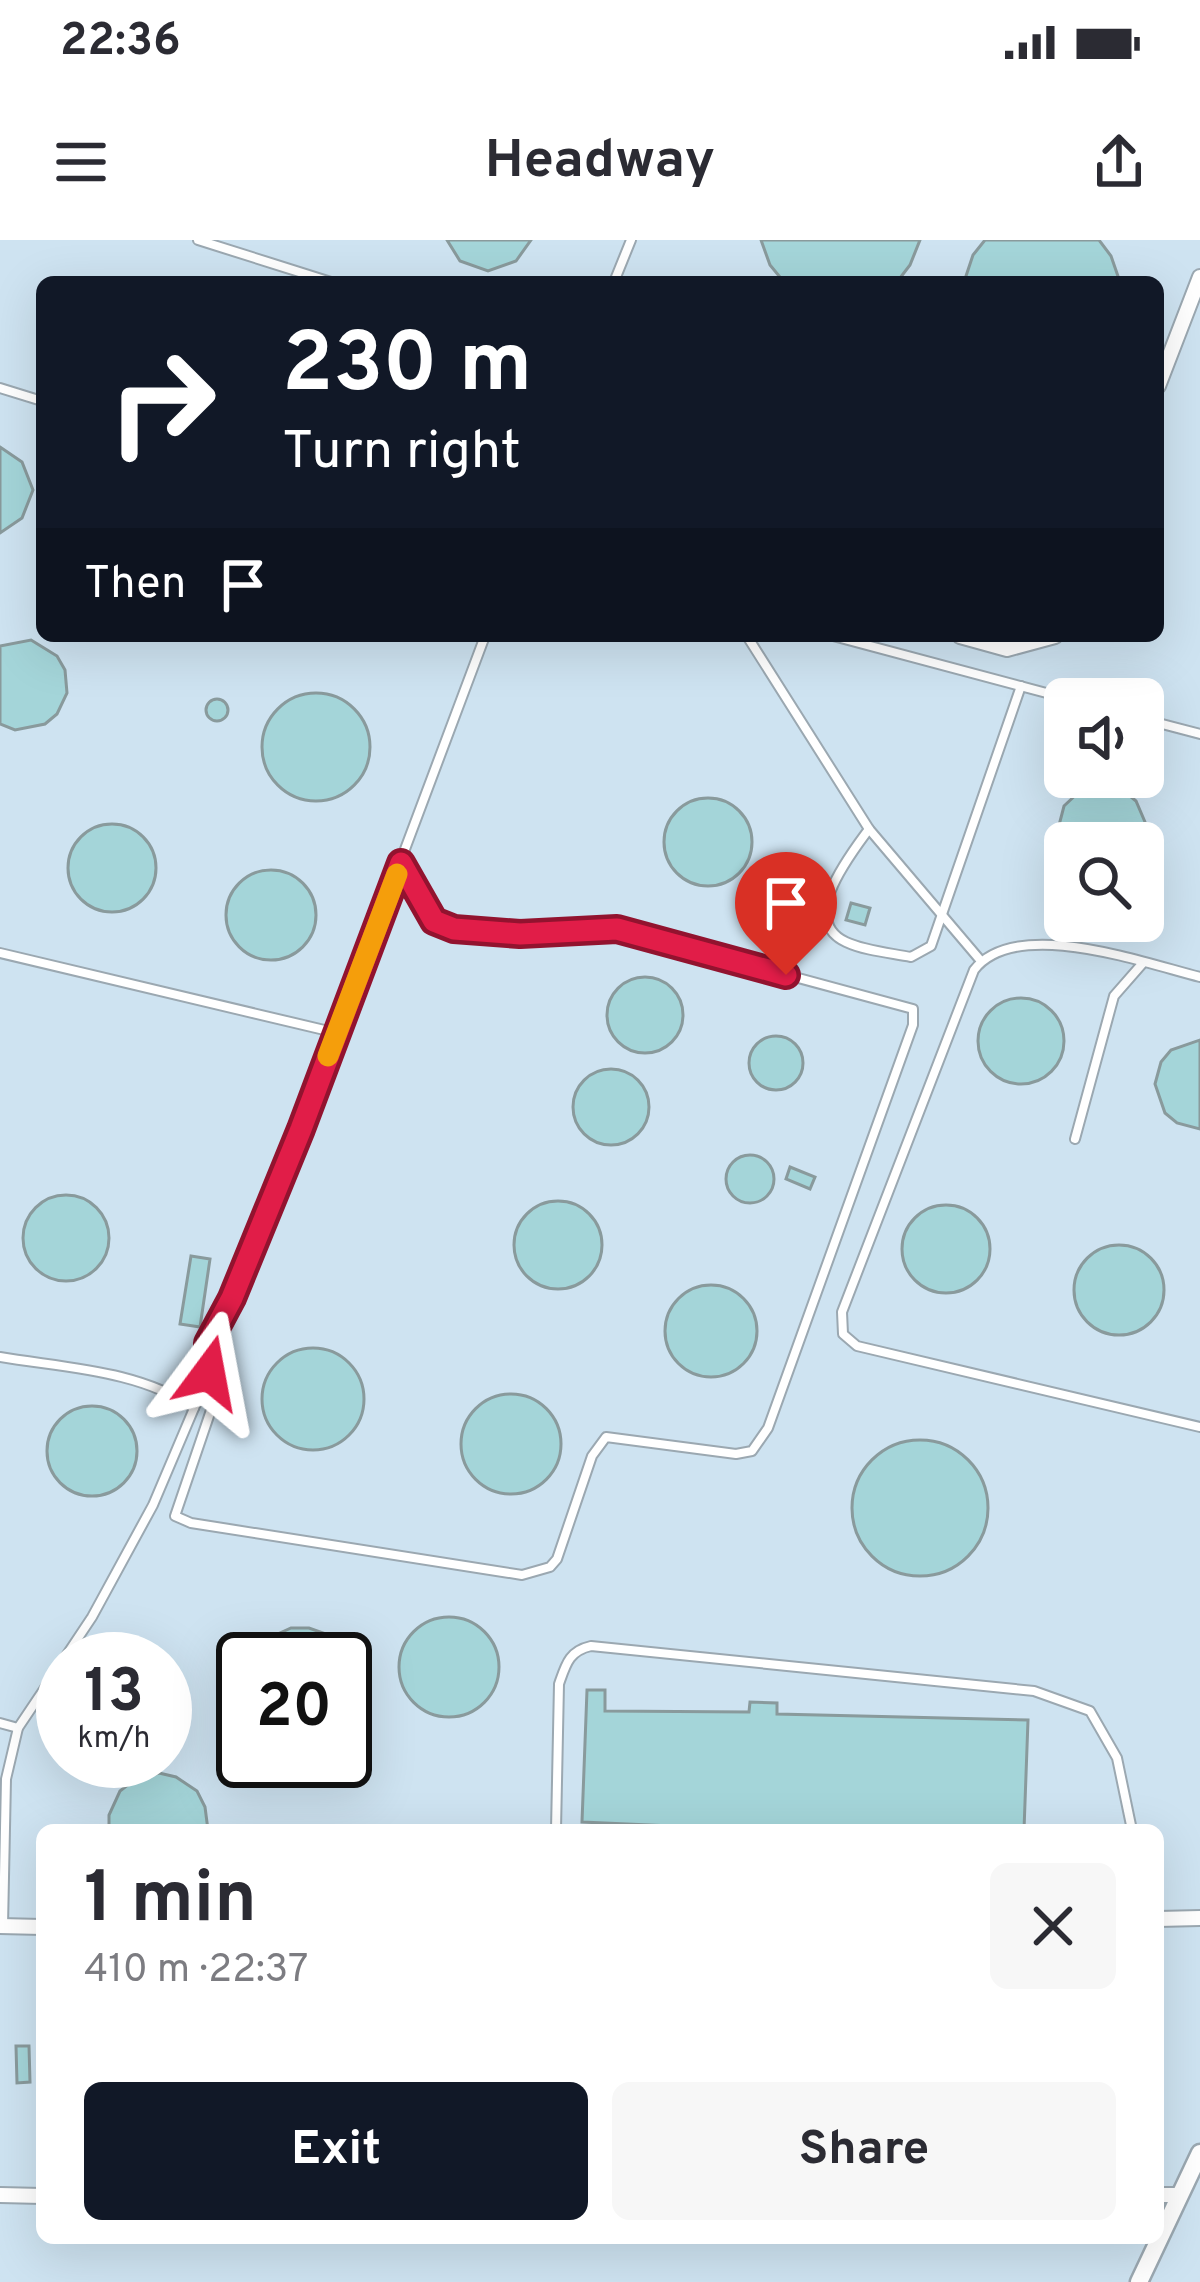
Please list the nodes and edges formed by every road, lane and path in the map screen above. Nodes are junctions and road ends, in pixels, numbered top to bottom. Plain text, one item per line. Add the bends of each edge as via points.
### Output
1 (198, 240) edge
2 (631, 240) edge
3 (313, 276) edge
4 (616, 276) edge
5 (1200, 277) edge
6 (1164, 370) edge
7 (0, 388) edge
8 (36, 398) edge
9 (483, 642) edge
10 (751, 642) edge
11 (856, 642) edge
12 (982, 642) edge
13 (1033, 642) edge
14 (1021, 686) junction
15 (1044, 692) edge
16 (1164, 725) edge
17 (1200, 734) edge
18 (868, 829) junction
19 (401, 863) junction
20 (942, 914) junction
21 (0, 953) edge
22 (981, 961) junction
23 (1143, 963) junction
24 (1200, 977) edge
25 (337, 1033) junction
26 (1075, 1139) dead end
27 (0, 1357) edge
28 (227, 1363) dead end
29 (194, 1408) junction
30 (1200, 1427) edge
31 (82, 1632) edge
32 (36, 1701) edge
33 (0, 1723) edge
34 (18, 1728) junction
35 (556, 1824) edge
36 (1131, 1824) edge
37 (1200, 1918) edge
38 (1164, 1919) edge
39 (2, 1926) edge
40 (36, 1927) edge
41 (1200, 2153) edge
42 (0, 2195) edge
43 (1164, 2195) edge
44 (1178, 2195) junction
45 (36, 2196) edge
46 (1164, 2226) edge
47 (1156, 2244) edge
48 (1139, 2282) edge

1 - 3 lane
2 - 4 lane
5 - 6 street
7 - 8 lane
9 - 19 lane
10 - 18 lane
11 - 14 lane
12 - 13 street via 1007,649
14 - 15 lane
14 - 20 lane
16 - 17 lane
18 - 20 lane
18 - 20 lane via 827,900 831,932 911,958 931,946
19 - 25 lane
19 - 28 lane via 434,921 454,929 617,929 913,1009 914,1025 768,1428 752,1450 736,1454 606,1437 550,1567 522,1575 176,1516
20 - 22 lane
21 - 25 lane
22 - 23 lane via 1060,944
22 - 30 lane via 848,1293 843,1334 856,1346
23 - 24 lane
23 - 26 lane via 1114,996
25 - 29 lane via 208,1343 209,1373
27 - 29 lane via 141,1382
29 - 31 lane via 153,1505
32 - 34 lane
33 - 34 lane
34 - 39 lane via 6,1779
35 - 36 lane via 559,1684 576,1650 591,1646 1034,1691 1090,1711 1117,1759
37 - 38 street
39 - 40 street
41 - 44 street
42 - 45 street
43 - 44 street
44 - 46 street
47 - 48 street

